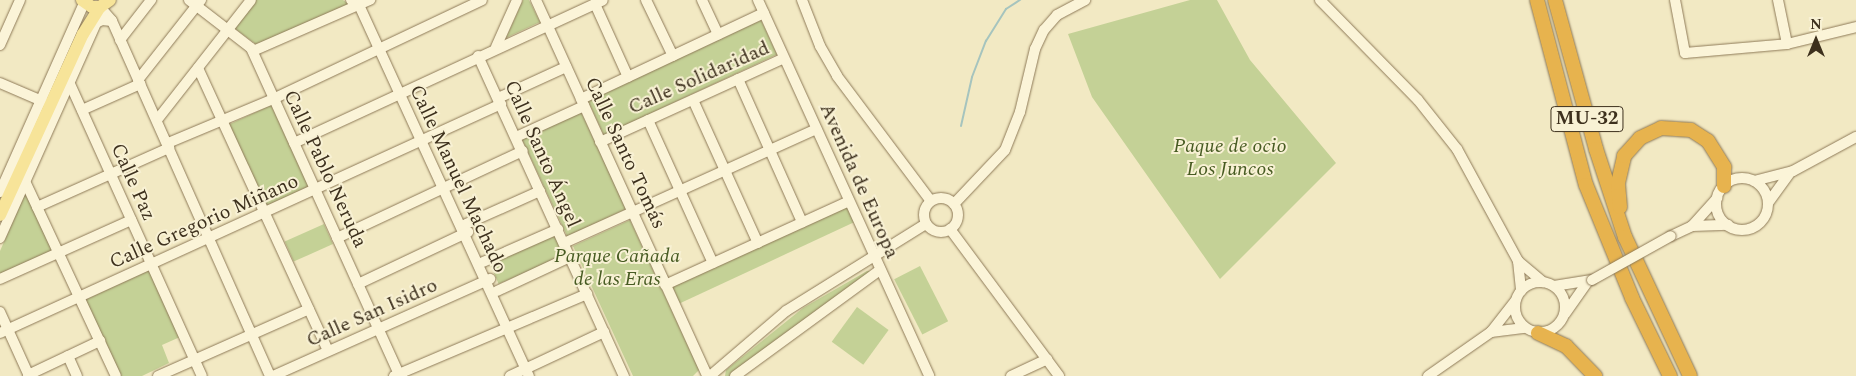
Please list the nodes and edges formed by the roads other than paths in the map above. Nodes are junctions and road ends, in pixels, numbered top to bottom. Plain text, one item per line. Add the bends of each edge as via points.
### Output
1 (20, 0) edge
2 (151, 0) edge
3 (251, 0) edge
4 (370, 0) edge
5 (482, 0) edge
6 (517, 0) edge
7 (536, 0) edge
8 (646, 0) edge
9 (702, 0) edge
10 (758, 0) edge
11 (802, 0) edge
12 (1085, 0) edge
13 (1320, 0) edge
14 (1537, 0) edge
15 (1555, 0) edge
16 (1675, 0) edge
17 (1778, 0) edge
18 (83, 1) edge
19 (106, 2) edge
20 (196, 2) edge
21 (598, 2) edge
22 (355, 3) edge
23 (764, 14) junction
24 (112, 21) junction
25 (547, 24) junction
26 (1856, 27) edge
27 (228, 30) junction
28 (83, 34) junction
29 (718, 35) junction
30 (120, 40) junction
31 (1786, 44) junction
32 (0, 45) edge
33 (496, 47) junction
34 (378, 48) junction
35 (253, 52) junction
36 (478, 56) junction
37 (673, 56) junction
38 (784, 58) junction
39 (566, 67) junction
40 (198, 68) junction
41 (628, 77) junction
42 (738, 79) junction
43 (139, 82) junction
44 (0, 83) edge
45 (70, 84) junction
46 (402, 91) junction
47 (273, 98) junction
48 (693, 100) junction
49 (42, 101) junction
50 (499, 101) junction
51 (582, 103) junction
52 (82, 110) junction
53 (157, 120) junction
54 (222, 120) junction
55 (648, 120) junction
56 (816, 129) junction
57 (516, 137) junction
58 (1856, 137) edge
59 (425, 142) junction
60 (600, 142) junction
61 (294, 143) junction
62 (168, 146) junction
63 (769, 149) junction
64 (523, 151) junction
65 (725, 170) junction
66 (1792, 171) junction
67 (111, 174) junction
68 (24, 179) junction
69 (1754, 181) junction
70 (446, 188) junction
71 (680, 190) junction
72 (316, 191) junction
73 (540, 191) junction
74 (0, 192) edge
75 (1721, 192) junction
76 (849, 201) junction
77 (931, 201) junction
78 (1768, 203) junction
79 (954, 204) junction
80 (37, 207) junction
81 (632, 212) junction
82 (266, 213) junction
83 (0, 215) edge
84 (131, 220) junction
85 (802, 222) junction
86 (926, 224) junction
87 (1728, 225) junction
88 (1692, 226) junction
89 (558, 229) junction
90 (950, 229) junction
91 (466, 230) junction
92 (1625, 237) junction
93 (0, 238) edge
94 (337, 238) junction
95 (209, 239) junction
96 (758, 242) junction
97 (564, 243) junction
98 (58, 252) junction
99 (570, 257) junction
100 (875, 258) junction
101 (1518, 261) junction
102 (483, 262) junction
103 (713, 263) junction
104 (152, 264) junction
105 (880, 270) junction
106 (3, 277) edge
107 (488, 280) junction
108 (1590, 281) junction
109 (1543, 282) junction
110 (358, 284) junction
111 (666, 285) junction
112 (1554, 286) junction
113 (497, 291) junction
114 (587, 294) junction
115 (1518, 296) junction
116 (80, 297) junction
117 (309, 309) junction
118 (0, 312) edge
119 (1565, 314) junction
120 (510, 327) junction
121 (379, 329) junction
122 (1532, 330) junction
123 (4, 331) edge
124 (604, 332) junction
125 (1492, 332) junction
126 (252, 335) junction
127 (100, 341) junction
128 (328, 351) junction
129 (68, 356) junction
130 (1047, 359) junction
131 (195, 360) junction
132 (530, 372) edge
133 (398, 375) edge
134 (29, 376) edge
135 (77, 376) edge
136 (116, 376) edge
137 (158, 376) edge
138 (202, 376) edge
139 (272, 376) edge
140 (510, 376) edge
141 (624, 376) edge
142 (708, 376) edge
143 (735, 376) edge
144 (929, 376) edge
145 (1011, 376) edge
146 (1060, 376) edge
147 (1428, 376) edge
148 (1595, 376) edge
149 (1670, 376) edge
150 (1690, 376) edge

1 - 32 street
2 - 30 street
3 - 27 street
4 - 22 street
5 - 34 street
6 - 33 street
7 - 25 street, Calle Santo Tomás
8 - 37 street
9 - 29 street
10 - 23 street, Avenida de Europa
11 - 77 street via 820,46 837,76
12 - 79 street via 1057,15 1044,30 1035,49 1020,112 1005,150
13 - 101 street via 1444,130 1469,169
14 - 149 highway, MU-32 via 1586,185 1632,298
15 - 92 highway, MU-32 via 1596,149
16 - 31 street via 1685,53
17 - 31 street
18 - 19 main road
18 - 28 main road via 86,15
18 - 49 street
19 - 24 street
19 - 28 main road
20 - 27 street, Calle Pablo Neruda
20 - 43 street
21 - 25 street
21 - 41 street
22 - 34 street, Calle Manuel Machado
22 - 35 street
23 - 29 street
23 - 38 street, Avenida de Europa
24 - 30 street
24 - 45 street via 96,23
25 - 33 street
25 - 39 street, Calle Santo Tomás
26 - 31 street
27 - 35 street, Calle Pablo Neruda
27 - 40 street
28 - 83 main road
29 - 37 street
30 - 43 street
33 - 36 street
34 - 46 street, Calle Manuel Machado
34 - 47 street
35 - 47 street, Calle Pablo Neruda
36 - 46 street
36 - 50 street, Calle Santo Ángel
37 - 41 street
38 - 42 street, Calle Solidaridad
38 - 56 street, Avenida de Europa
39 - 50 street, Calle Gregorio Miñano
39 - 51 street, Calle Santo Tomás
40 - 53 street
40 - 54 street
41 - 51 street
42 - 48 street, Calle Solidaridad
42 - 63 street
43 - 52 street
43 - 53 street
44 - 49 street
45 - 52 street, Calle Paz
45 - 68 street
46 - 59 street, Calle Manuel Machado
46 - 61 street
47 - 54 street
47 - 61 street, Calle Pablo Neruda
48 - 55 street, Calle Solidaridad
48 - 65 street
49 - 74 street
50 - 57 street, Calle Santo Ángel
50 - 59 street, Calle Gregorio Miñano
51 - 57 street
51 - 60 street, Calle Santo Tomás
52 - 67 street, Calle Paz
53 - 62 street
54 - 62 street
54 - 82 street
55 - 60 street, Calle Solidaridad
55 - 71 street
56 - 63 street
56 - 76 street, Avenida de Europa
57 - 64 street, Calle Santo Ángel
58 - 66 street
59 - 70 street, Calle Manuel Machado
59 - 72 street, Calle Gregorio Miñano
60 - 81 street, Calle Santo Tomás
61 - 72 street, Calle Pablo Neruda
62 - 67 street
62 - 95 street
63 - 65 street
63 - 85 street
64 - 70 street
64 - 73 street, Calle Santo Ángel
65 - 71 street
65 - 96 street
66 - 69 street
66 - 78 street
67 - 80 street
67 - 84 street, Calle Paz
68 - 80 street
68 - 93 street
69 - 75 street via 1738,179
69 - 78 street via 1764,190
70 - 91 street, Calle Manuel Machado
70 - 94 street
71 - 81 street
71 - 103 street
72 - 82 street, Calle Gregorio Miñano
72 - 94 street, Calle Pablo Neruda
73 - 89 street, Calle Santo Ángel
73 - 91 street
75 - 87 street via 1718,213
75 - 88 street
75 - 92 highway via 1724,168 1714,149 1700,136 1671,127 1649,132 1627,150 1619,170 1619,199
76 - 85 street
76 - 100 street, Avenida de Europa
77 - 79 street via 940,198
77 - 86 street via 924,214
78 - 87 street via 1764,218 1751,228 1743,230
79 - 90 street via 958,214
80 - 98 street
81 - 97 street
81 - 111 street, Calle Santo Tomás
82 - 95 street, Calle Gregorio Miñano
82 - 117 street
84 - 98 street
84 - 104 street, Calle Paz
85 - 96 street
86 - 90 street via 940,232
86 - 100 street
87 - 88 street
88 - 108 street, bridge
89 - 97 street, Calle Santo Ángel
89 - 102 street
90 - 130 street
91 - 102 street, Calle Manuel Machado
91 - 107 street, Calle Manuel Machado
91 - 110 street
92 - 150 highway, MU-32
94 - 110 street, Calle Pablo Neruda
95 - 104 street, Calle Gregorio Miñano
95 - 126 street
96 - 103 street
97 - 99 street, Calle Santo Ángel
98 - 106 street
98 - 116 street
99 - 113 street
99 - 114 street, Calle Santo Ángel
100 - 105 street, Avenida de Europa
100 - 142 street via 786,311
101 - 109 street
101 - 115 street
102 - 107 street, Calle Manuel Machado
103 - 111 street
104 - 116 street, Calle Gregorio Miñano
104 - 131 street, Calle Paz
105 - 143 street
105 - 144 street, Avenida de Europa
107 - 113 street, Calle Manuel Machado
107 - 120 street, Calle Manuel Machado
107 - 121 street, Calle San Isidro
108 - 112 street
108 - 119 street
109 - 112 street
109 - 115 street via 1527,286
110 - 121 street, Calle Pablo Neruda
111 - 142 street, Calle Santo Tomás
112 - 119 street via 1564,298
113 - 120 street, Calle Manuel Machado
114 - 120 street
114 - 124 street, Calle Santo Ángel
115 - 122 street via 1516,316
115 - 125 street
116 - 123 street, Calle Gregorio Miñano
116 - 127 street
117 - 126 street
117 - 128 street
118 - 123 street
119 - 122 street via 1555,328
120 - 132 street, Calle Manuel Machado
120 - 133 street
121 - 128 street, Calle San Isidro
121 - 133 street, Calle Pablo Neruda
122 - 125 street
122 - 148 highway via 1566,346
123 - 134 street
124 - 132 street
124 - 141 street, Calle Santo Ángel
125 - 147 street
126 - 131 street
126 - 139 street
127 - 129 street
127 - 136 street
128 - 139 street, Calle San Isidro
129 - 134 street
129 - 135 street
130 - 145 street
130 - 146 street
131 - 137 street
131 - 138 street, Calle Paz
132 - 140 street

